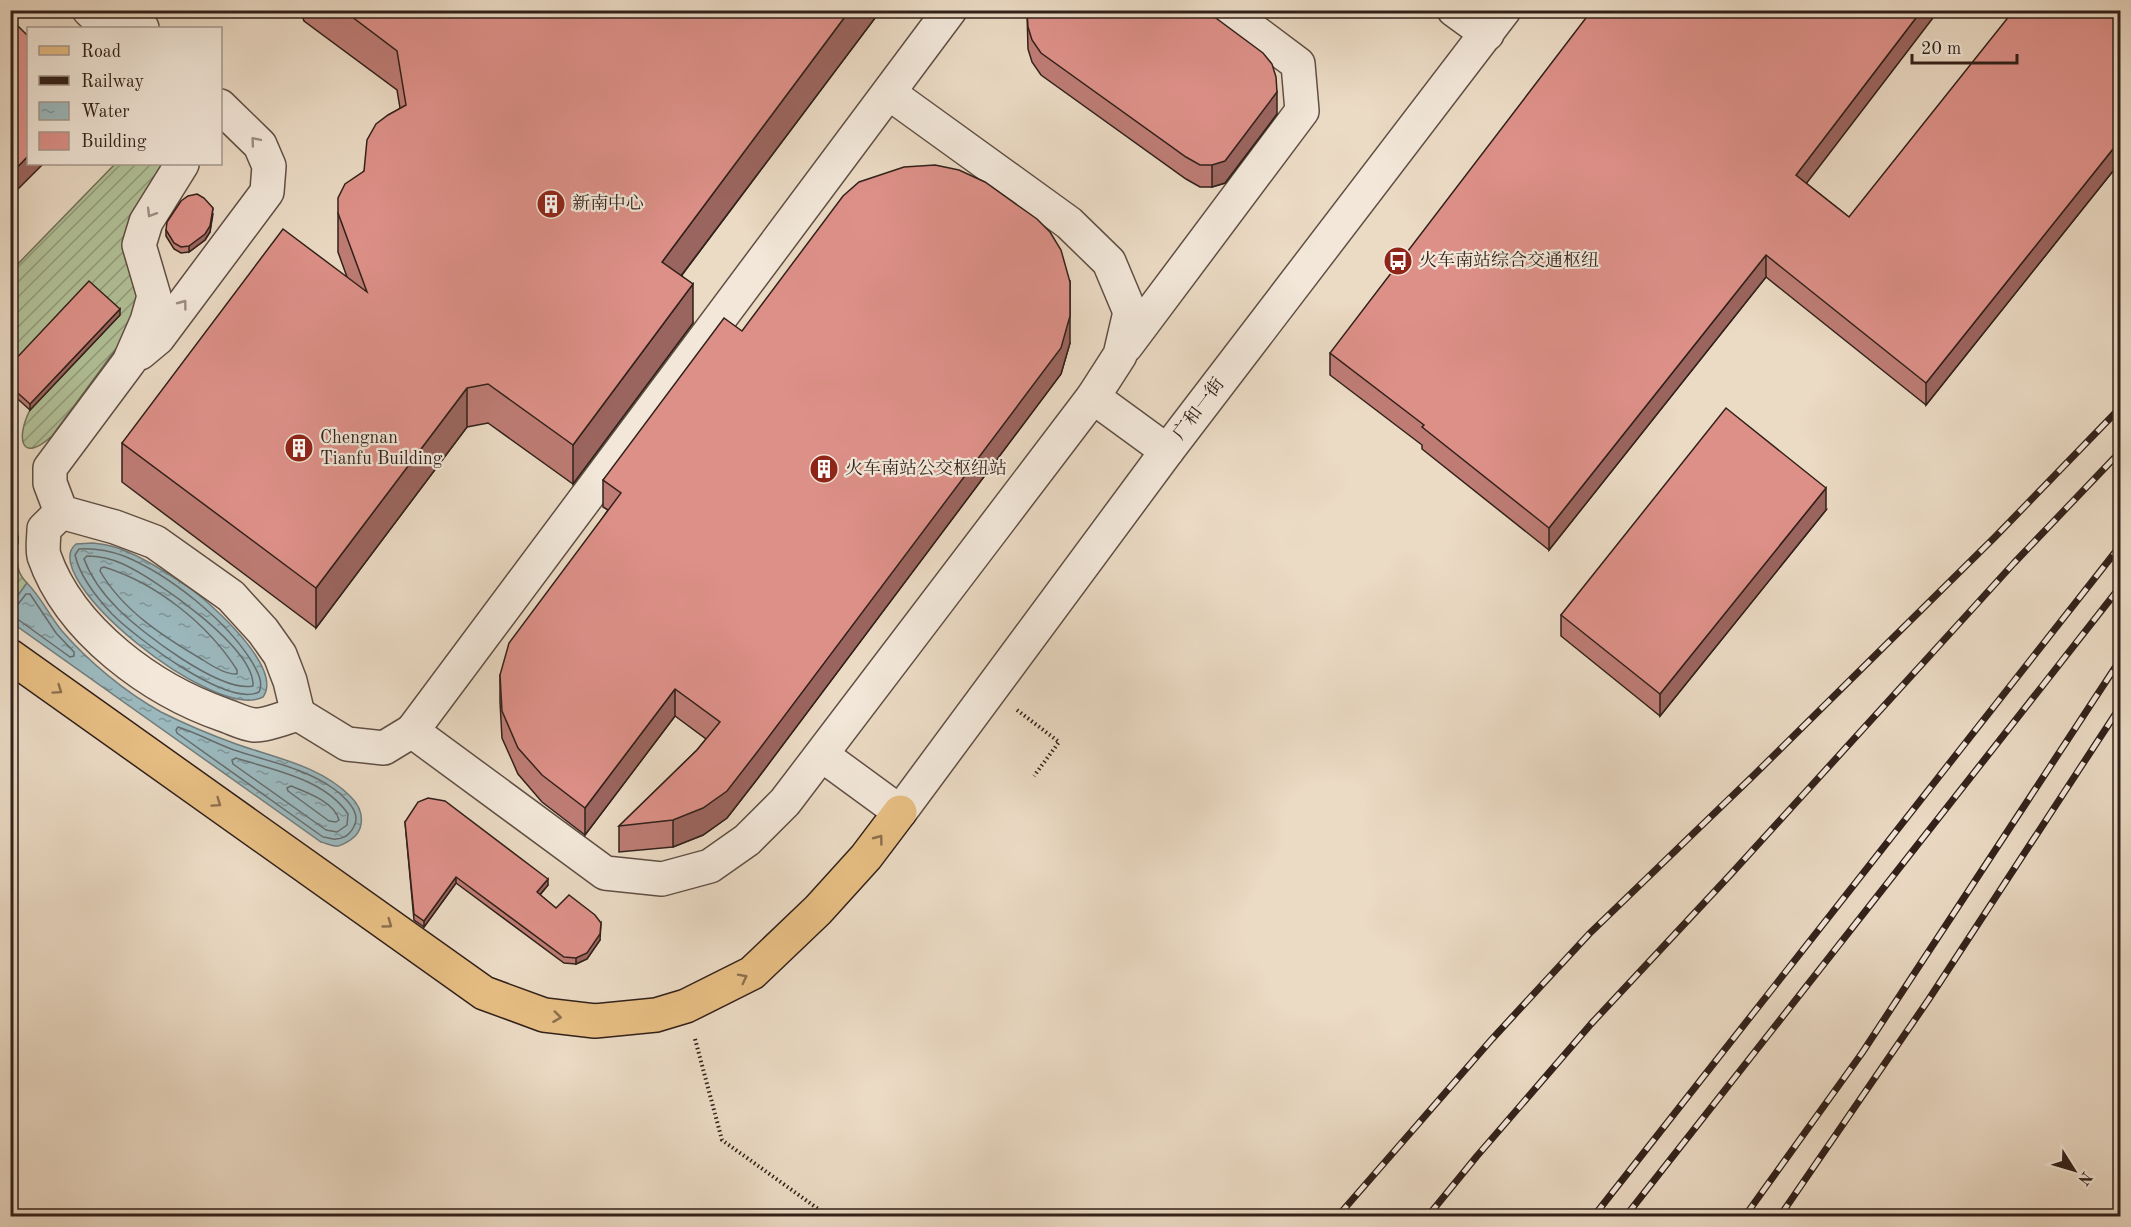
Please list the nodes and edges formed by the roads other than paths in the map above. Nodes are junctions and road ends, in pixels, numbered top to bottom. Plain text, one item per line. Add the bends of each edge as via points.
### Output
1 (89, 10) edge
2 (124, 10) edge
3 (950, 10) edge
4 (1226, 10) edge
5 (1454, 10) edge
6 (1495, 22) edge
7 (107, 27) edge
8 (141, 27) edge
9 (889, 93) junction
10 (222, 108) edge
11 (181, 165) edge
12 (1120, 355) junction
13 (129, 362) junction
14 (1093, 397) junction
15 (1167, 452) junction
16 (61, 512) junction
17 (10, 656) edge
18 (298, 714) junction
19 (412, 731) junction
20 (822, 755) junction
21 (900, 812) junction

1 - 7 street
2 - 8 street
3 - 9 street
4 - 12 street via 1298,64 1302,111
5 - 6 street
6 - 15 street, 广和一街
9 - 12 street via 1069,223 1109,262 1130,312
9 - 19 street
13 -> 10 street via 158,338 267,192 268,166 260,145
11 -> 13 street via 146,222 139,246 154,296
12 - 14 street
13 - 16 street via 50,468 50,483
14 - 15 street
14 - 20 street
15 - 21 street, 广和一街
16 - 18 street via 155,542 231,596 280,655
16 - 18 street via 44,529 43,554 57,584 85,624 122,658 176,693 255,726
17 -> 21 main road via 484,993 544,1015 595,1021 656,1015 686,1006 752,973 818,910
18 - 19 street via 347,744 384,748
19 - 20 street via 604,873 662,879 710,866 747,840 785,802
20 - 21 street

